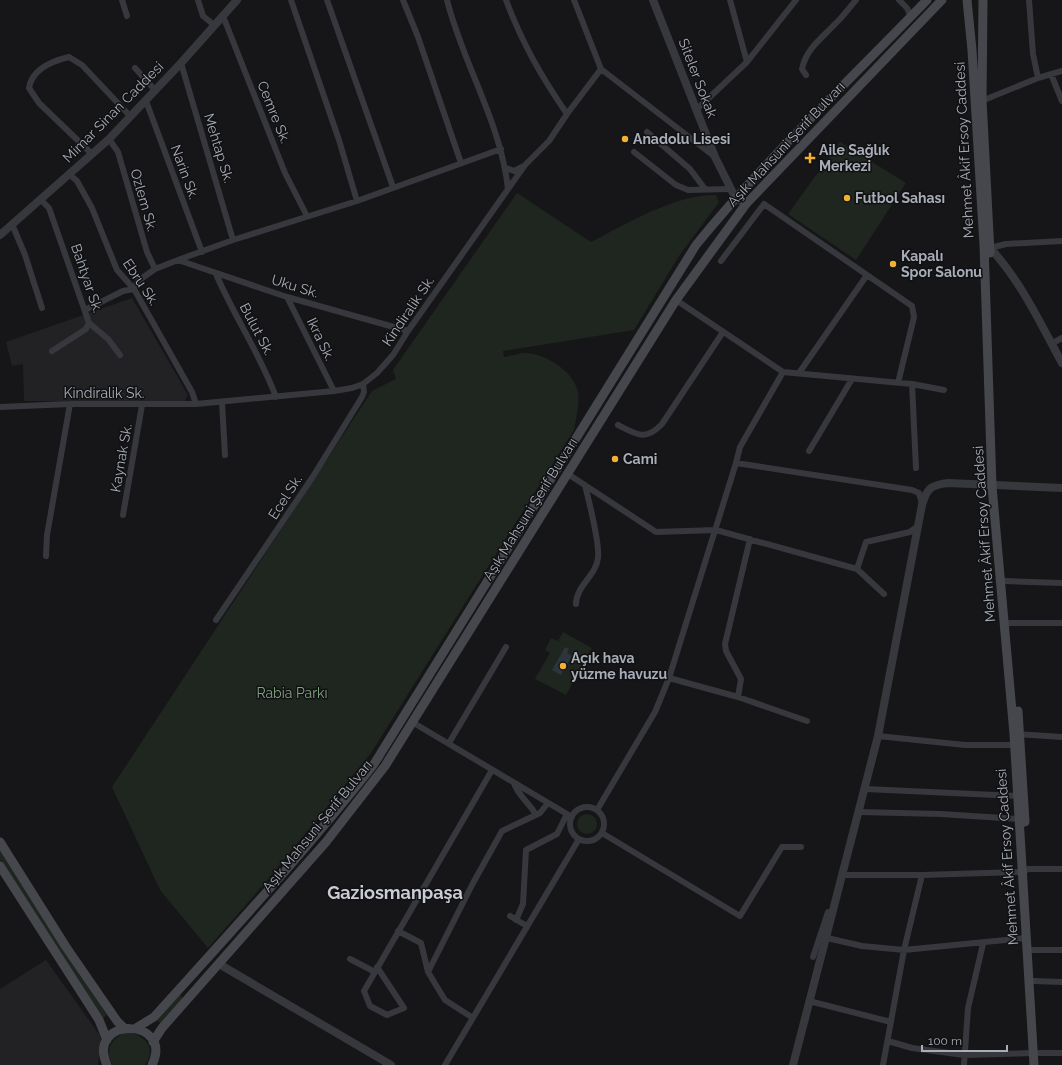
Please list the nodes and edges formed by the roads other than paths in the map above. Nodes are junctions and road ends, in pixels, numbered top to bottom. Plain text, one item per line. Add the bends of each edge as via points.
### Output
1 (122, 0) edge
2 (198, 0) edge
3 (237, 0) edge
4 (291, 0) edge
5 (327, 0) edge
6 (403, 0) edge
7 (446, 0) edge
8 (506, 0) edge
9 (574, 0) edge
10 (653, 0) edge
11 (730, 0) edge
12 (796, 0) edge
13 (856, 0) edge
14 (899, 0) edge
15 (927, 0) edge
16 (942, 0) edge
17 (967, 0) edge
18 (983, 0) edge
19 (1029, 0) edge
20 (127, 16) dead end
21 (222, 16) junction
22 (911, 17) junction
23 (214, 25) junction
24 (747, 62) junction
25 (181, 63) junction
26 (135, 68) dead end
27 (601, 69) junction
28 (1062, 71) edge
29 (1051, 74) junction
30 (806, 75) dead end
31 (1038, 78) junction
32 (155, 90) junction
33 (146, 100) junction
34 (1062, 101) edge
35 (978, 103) junction
36 (696, 110) junction
37 (567, 114) junction
38 (130, 116) junction
39 (647, 132) dead end
40 (109, 138) junction
41 (501, 149) junction
42 (634, 152) dead end
43 (92, 154) junction
44 (715, 157) junction
45 (460, 163) junction
46 (526, 165) junction
47 (506, 168) junction
48 (69, 174) junction
49 (393, 187) junction
50 (508, 189) junction
51 (705, 189) junction
52 (733, 193) junction
53 (40, 199) junction
54 (357, 201) junction
55 (746, 204) junction
56 (307, 216) junction
57 (12, 224) junction
58 (0, 235) edge
59 (233, 240) junction
60 (1062, 241) edge
61 (990, 248) junction
62 (202, 252) junction
63 (178, 260) junction
64 (721, 261) dead end
65 (155, 269) junction
66 (216, 274) junction
67 (867, 275) junction
68 (134, 289) junction
69 (288, 297) junction
70 (676, 300) junction
71 (42, 308) dead end
72 (85, 310) junction
73 (89, 323) junction
74 (408, 331) junction
75 (723, 332) junction
76 (1062, 338) edge
77 (1052, 344) junction
78 (52, 351) dead end
79 (120, 355) dead end
80 (1062, 363) edge
81 (783, 372) junction
82 (799, 373) junction
83 (852, 379) junction
84 (898, 383) junction
85 (363, 384) junction
86 (912, 384) junction
87 (944, 390) dead end
88 (334, 391) junction
89 (276, 397) junction
90 (222, 402) junction
91 (70, 404) junction
92 (196, 404) junction
93 (142, 405) junction
94 (0, 407) edge
95 (618, 425) dead end
96 (809, 450) dead end
97 (225, 455) dead end
98 (736, 463) junction
99 (916, 468) dead end
100 (568, 474) junction
101 (585, 485) junction
102 (995, 486) junction
103 (1062, 488) edge
104 (922, 505) junction
105 (123, 515) dead end
106 (918, 526) junction
107 (716, 530) junction
108 (750, 539) junction
109 (46, 556) dead end
110 (857, 569) junction
111 (1005, 581) junction
112 (1062, 583) edge
113 (884, 594) dead end
114 (576, 604) dead end
115 (216, 620) dead end
116 (1009, 622) junction
117 (1062, 623) edge
118 (506, 647) dead end
119 (669, 678) junction
120 (738, 697) junction
121 (807, 721) dead end
122 (412, 722) junction
123 (1062, 731) edge
124 (1017, 735) junction
125 (878, 736) junction
126 (1062, 737) edge
127 (449, 743) junction
128 (1015, 745) junction
129 (492, 770) junction
130 (514, 783) junction
131 (865, 789) junction
132 (1017, 796) junction
133 (548, 803) junction
134 (598, 810) junction
135 (859, 812) junction
136 (536, 815) junction
137 (570, 816) junction
138 (1019, 819) junction
139 (602, 833) junction
140 (579, 839) junction
141 (0, 842) edge
142 (801, 847) dead end
143 (0, 866) edge
144 (1062, 870) edge
145 (1025, 871) junction
146 (843, 875) junction
147 (922, 875) junction
148 (828, 912) dead end
149 (510, 916) dead end
150 (516, 920) junction
151 (527, 926) junction
152 (398, 932) junction
153 (827, 938) junction
154 (1026, 938) junction
155 (983, 944) junction
156 (904, 950) junction
157 (1032, 950) junction
158 (1062, 950) edge
159 (813, 957) dead end
160 (350, 959) dead end
161 (219, 964) junction
162 (376, 970) junction
163 (428, 972) junction
164 (1034, 981) junction
165 (1062, 982) edge
166 (809, 1001) junction
167 (473, 1018) junction
168 (891, 1022) junction
169 (124, 1028) junction
170 (136, 1028) junction
171 (107, 1040) junction
172 (888, 1041) junction
173 (153, 1042) junction
174 (1036, 1053) junction
175 (1062, 1053) edge
176 (964, 1055) junction
177 (107, 1065) edge
178 (152, 1065) edge
179 (391, 1065) edge
180 (445, 1065) edge
181 (793, 1065) edge
182 (883, 1065) edge
183 (964, 1065) edge
184 (1034, 1065) edge
185 (1039, 1065) edge

1 - 20 street
2 - 23 street via 203,16
3 - 21 street, Mimar Sinan Caddesi
4 - 54 street
5 - 49 street
6 - 45 street
7 - 41 street
8 - 37 street via 513,21 539,72
9 - 27 street
10 - 36 street, Siteler Sokak
11 - 24 street
12 - 24 street
13 - 30 street via 810,49 802,69
14 - 22 street
15 - 22 main road, Aşık Mahsuni Şerif Bulvarı
16 - 55 main road, Aşık Mahsuni Şerif Bulvarı
17 - 35 main road, Mehmet Âkif Ersoy Caddesi
18 - 35 main road, Mehmet Âkif Ersoy Caddesi
19 - 31 street via 1033,54
21 - 23 street, Mimar Sinan Caddesi
21 - 56 street, Cemre Sk. via 285,173
22 - 52 main road, Aşık Mahsuni Şerif Bulvarı
23 - 25 street, Mimar Sinan Caddesi
24 - 36 street
25 - 32 street, Mimar Sinan Caddesi
25 - 59 street, Mehtap Sk.
26 - 32 street
27 - 37 street, Kindiralik Sk.
27 - 44 street
28 - 29 street
29 - 31 street
29 - 34 street
31 - 35 street
32 - 33 street, Mimar Sinan Caddesi
33 - 38 street, Mimar Sinan Caddesi
33 - 62 street, Narin Sk.
35 - 61 main road, Mehmet Âkif Ersoy Caddesi
35 - 102 main road, Mehmet Âkif Ersoy Caddesi
36 - 44 street, Siteler Sokak
37 - 46 street, Kindiralik Sk. via 549,141
38 - 40 street, Mimar Sinan Caddesi
38 - 43 street via 82,65 70,57 55,60 30,79 29,88 39,103
39 - 51 street via 690,169
40 - 43 street, Mimar Sinan Caddesi
40 - 65 street, Ozlem Sk. via 118,152 147,252
41 - 45 street
41 - 47 street
42 - 51 street via 676,185 688,190
43 - 48 street, Mimar Sinan Caddesi
44 - 52 street, Siteler Sokak
45 - 49 street
46 - 47 street via 514,171
46 - 50 street, Kindiralik Sk.
47 - 50 street
48 - 53 street, Mimar Sinan Caddesi
48 - 68 street, Ebru Sk. via 78,181 92,208 117,270
49 - 54 street
50 - 74 street, Kindiralik Sk.
51 - 52 street
52 - 55 street
52 - 170 main road, Aşık Mahsuni Şerif Bulvarı via 696,245 374,764 335,814 258,903 154,1017
53 - 57 street, Mimar Sinan Caddesi
53 - 72 street, Bahtyar Sk. via 50,208
54 - 56 street
55 - 70 main road, Aşık Mahsuni Şerif Bulvarı
56 - 59 street
57 - 58 street, Mimar Sinan Caddesi
57 - 71 street
59 - 62 street
60 - 61 street via 1006,244
61 - 77 street via 1005,264
61 - 102 main road, Mehmet Âkif Ersoy Caddesi
62 - 63 street
63 - 65 street
63 - 66 street, Uku Sk.
64 - 67 street via 764,204
65 - 68 street via 138,281
66 - 69 street, Uku Sk.
66 - 89 street, Bulut Sk. via 268,375
67 - 82 street
67 - 84 street via 912,306 914,317
68 - 72 street via 123,291
68 - 92 street, Ebru Sk. via 192,392
69 - 74 street, Uku Sk.
69 - 88 street, Ikra Sk.
70 - 75 street
70 - 100 main road, Aşık Mahsuni Şerif Bulvarı
72 - 73 street, Bahtyar Sk.
73 - 78 street, Bahtyar Sk. via 86,330
73 - 79 street via 108,339
74 - 85 street, Kindiralik Sk. via 393,355
75 - 81 street
75 - 95 street via 655,432 647,436 635,434
76 - 77 street
77 - 80 street
81 - 82 street
81 - 98 street via 740,447
82 - 83 street
83 - 84 street
83 - 96 street
84 - 86 street
85 - 88 street, Kindiralik Sk.
85 - 115 street, Ecel Sk. via 362,397 312,478
86 - 87 street
86 - 99 street
88 - 89 street, Kindiralik Sk.
89 - 90 street, Kindiralik Sk.
90 - 92 street, Kindiralik Sk.
90 - 97 street
91 - 93 street, Kindiralik Sk.
91 - 94 street, Kindiralik Sk.
91 - 109 street via 47,536
92 - 93 street, Kindiralik Sk.
93 - 105 street, Kaynak Sk.
98 - 104 street via 912,490 919,493
98 - 107 street
100 - 101 street
100 - 122 main road, Aşık Mahsuni Şerif Bulvarı
101 - 107 street via 656,532
101 - 114 street via 598,558 593,573 576,596
102 - 103 street
102 - 104 street via 948,483 935,485 926,492
102 - 111 main road, Mehmet Âkif Ersoy Caddesi
102 - 124 main road, Mehmet Âkif Ersoy Caddesi
104 - 106 street
106 - 110 street via 910,532 866,542
106 - 125 street
107 - 108 street
107 - 119 street
108 - 110 street
108 - 120 street via 725,644 726,651 741,679
110 - 113 street
111 - 112 street
111 - 116 main road, Mehmet Âkif Ersoy Caddesi
116 - 117 street
116 - 124 main road, Mehmet Âkif Ersoy Caddesi
118 - 127 street
119 - 120 street
119 - 134 street via 655,712
120 - 121 street
122 - 127 street
122 - 161 main road, Aşık Mahsuni Şerif Bulvarı via 385,766 326,842
123 - 126 street
124 - 126 street
124 - 128 main road, Mehmet Âkif Ersoy Caddesi
124 - 145 main road, Mehmet Âkif Ersoy Caddesi
125 - 128 street via 965,745
125 - 131 street
127 - 129 street
128 - 132 main road, Mehmet Âkif Ersoy Caddesi
129 - 130 street
129 - 152 street
130 - 133 street
130 - 136 street
131 - 132 street
131 - 135 street
132 - 138 main road, Mehmet Âkif Ersoy Caddesi
133 - 136 street
133 - 137 street
134 - 137 street via 584,808
134 - 139 street via 604,821
135 - 138 street
135 - 146 street
136 - 163 street via 502,831
137 - 140 street via 571,829
137 - 150 street via 557,834 526,850 523,904
138 - 145 main road, Mehmet Âkif Ersoy Caddesi
139 - 140 street via 593,840
139 - 142 street via 740,916 782,847
140 - 151 street
141 - 169 main road via 66,947
143 - 171 main road via 99,1020
144 - 145 street
145 - 147 street
145 - 154 main road, Mehmet Âkif Ersoy Caddesi
145 - 157 main road, Mehmet Âkif Ersoy Caddesi
146 - 147 street
146 - 153 street
147 - 156 street
148 - 159 street
149 - 150 street
150 - 151 street
151 - 167 street
152 - 162 street
152 - 163 street via 421,943
153 - 156 street via 862,946
153 - 166 street
154 - 155 street
154 - 174 main road, Mehmet Âkif Ersoy Caddesi
155 - 156 street
155 - 176 street via 968,1008
156 - 168 street
157 - 158 street
157 - 164 main road, Mehmet Âkif Ersoy Caddesi
160 - 162 street
161 - 173 main road, Aşık Mahsuni Şerif Bulvarı via 162,1028
161 - 179 street
162 - 162 street via 404,1008 387,1015 370,1006 364,991
163 - 167 street via 445,1000
164 - 165 street
164 - 174 main road, Mehmet Âkif Ersoy Caddesi
166 - 168 street
166 - 181 street
167 - 180 street
168 - 172 street
169 - 170 main road
169 - 171 main road via 114,1032
170 - 173 main road via 146,1033
171 - 177 main road via 104,1055
172 - 176 street via 912,1048
172 - 182 street
173 - 178 main road via 155,1056
174 - 175 street
174 - 176 street
174 - 184 main road, Mehmet Âkif Ersoy Caddesi
174 - 185 main road, Mehmet Âkif Ersoy Caddesi
176 - 183 street

